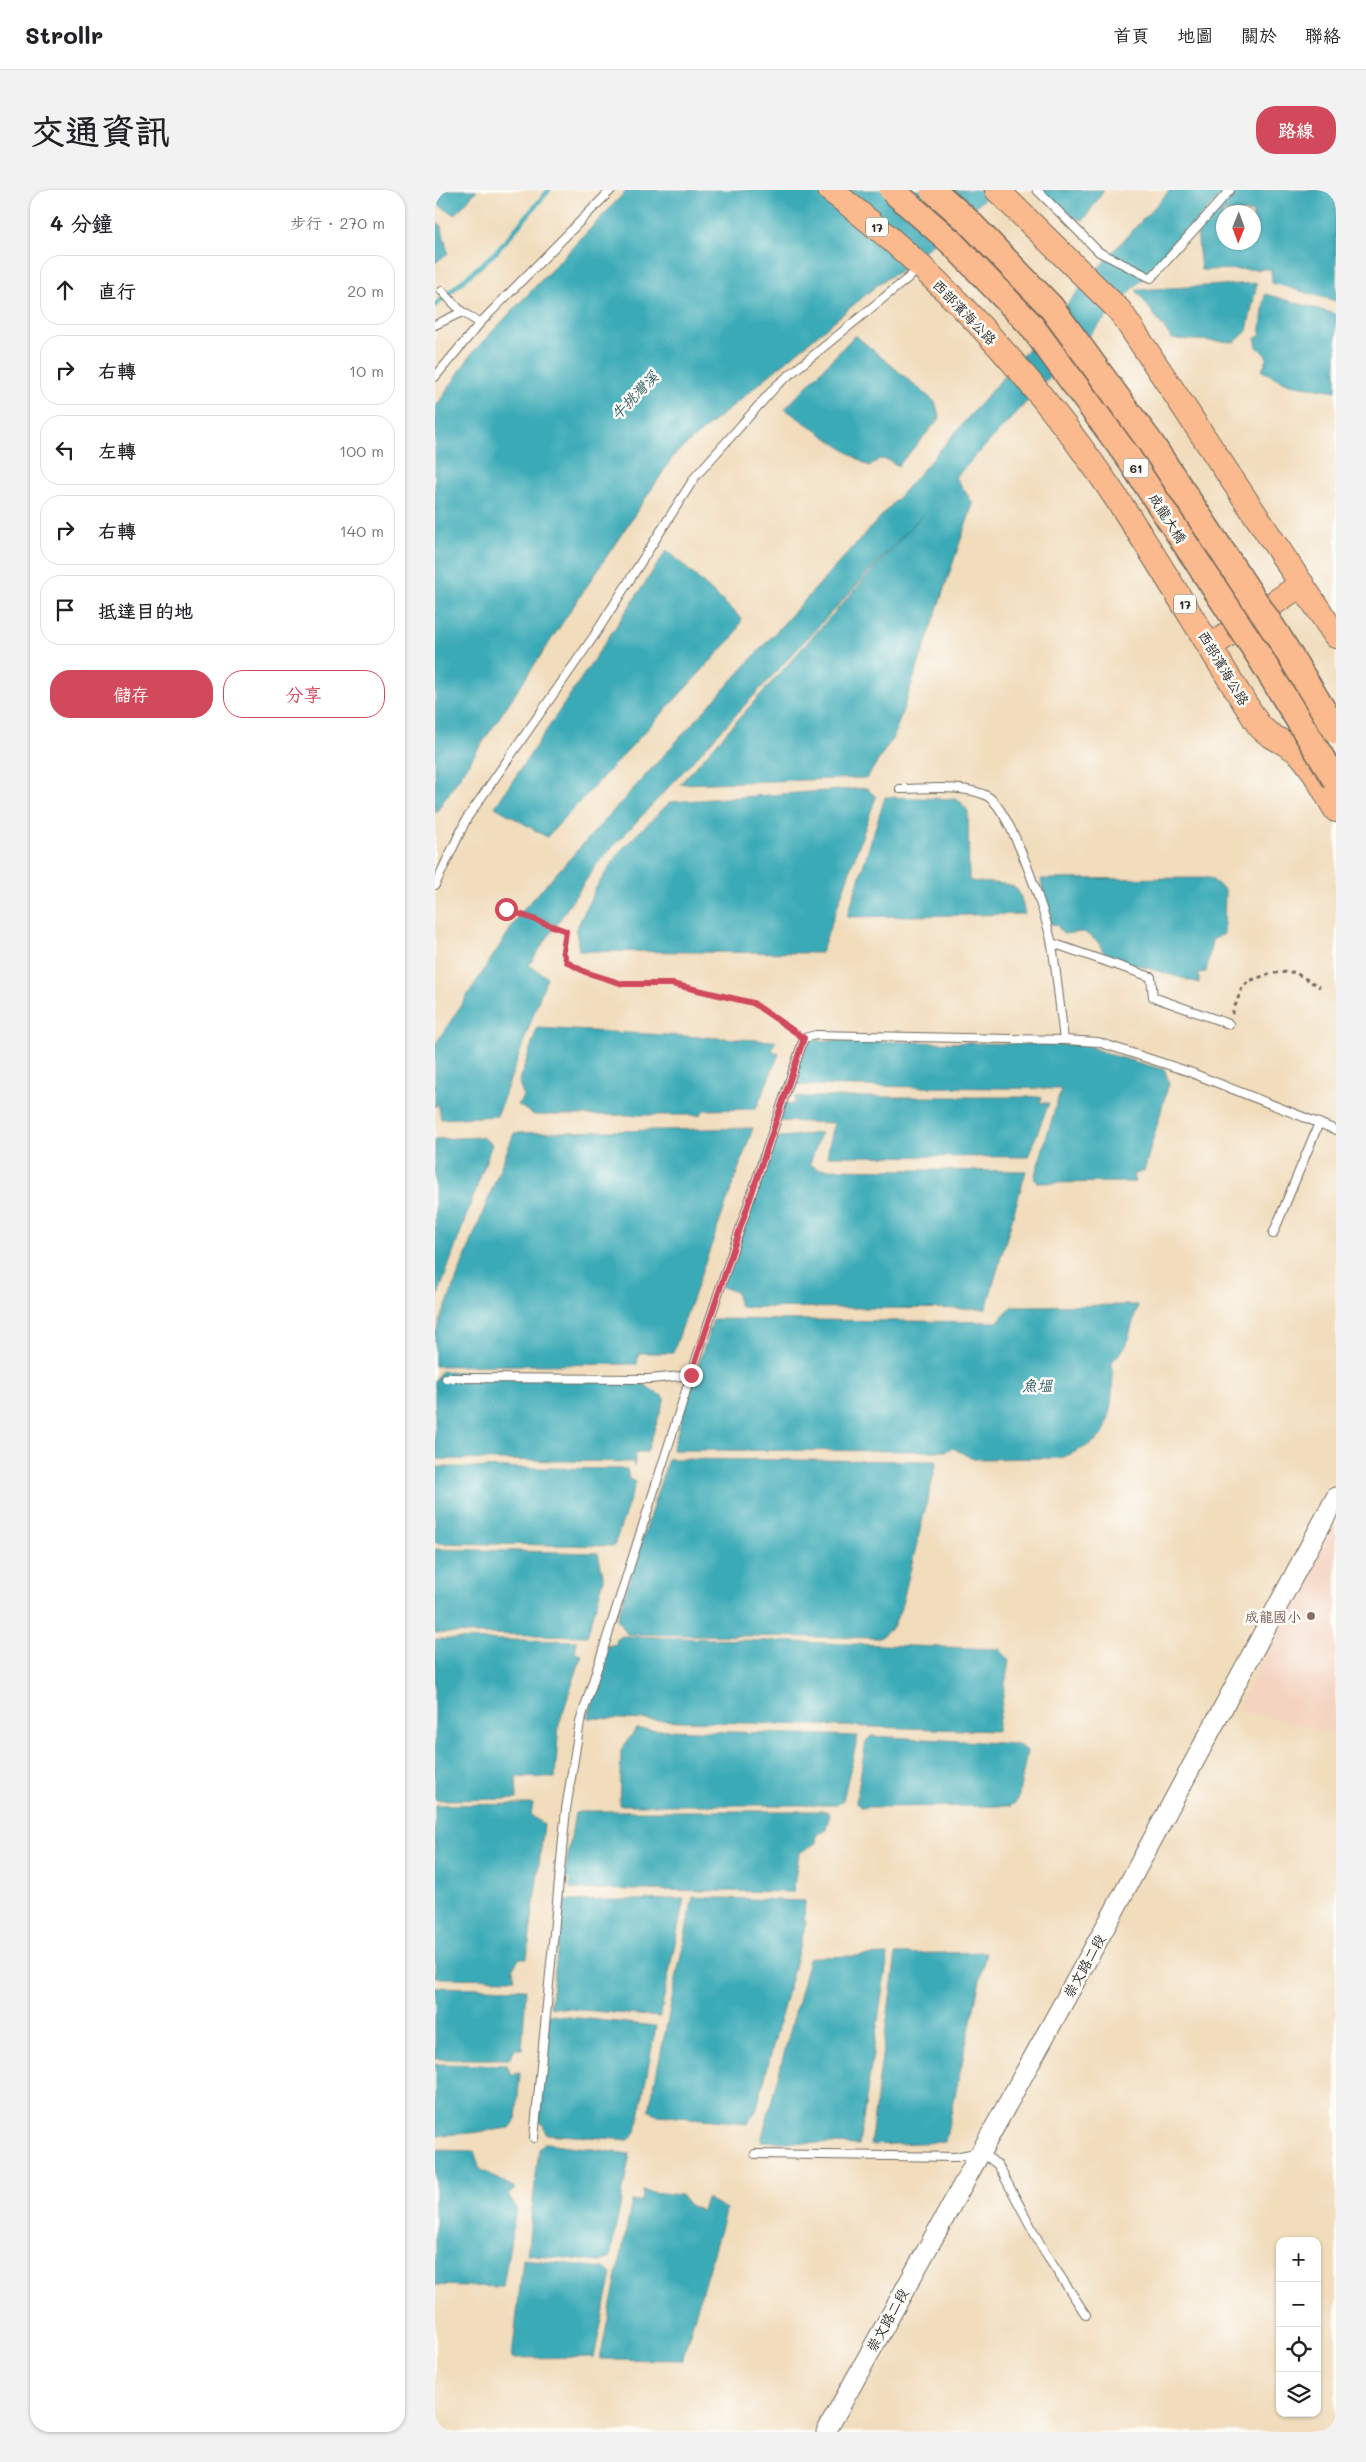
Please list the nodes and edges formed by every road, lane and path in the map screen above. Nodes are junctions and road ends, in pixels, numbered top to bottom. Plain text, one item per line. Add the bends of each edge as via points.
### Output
1 (611, 190) edge
2 (829, 190) edge
3 (892, 190) edge
4 (933, 190) edge
5 (1037, 190) edge
6 (1230, 190) edge
7 (1005, 193) edge
8 (921, 267) junction
9 (442, 291) dead end
10 (462, 312) junction
11 (480, 323) junction
12 (435, 325) edge
13 (435, 377) edge
14 (1302, 584) junction
15 (1336, 636) edge
16 (1211, 646) junction
17 (1336, 730) edge
18 (1336, 781) edge
19 (900, 789) dead end
20 (1336, 810) edge
21 (435, 884) edge
22 (506, 909) dead end
23 (1052, 943) junction
24 (1320, 987) dead end
25 (1229, 1024) joint
26 (804, 1038) junction
27 (1064, 1040) junction
28 (1319, 1123) junction
29 (1336, 1130) edge
30 (1273, 1234) dead end
31 (691, 1375) junction
32 (446, 1378) dead end
33 (1336, 1497) edge
34 (533, 2138) dead end
35 (981, 2152) junction
36 (755, 2154) dead end
37 (1087, 2315) dead end
38 (826, 2432) edge

1 - 11 lane
2 - 8 main road, 17 via 869,220
3 - 18 highway, 成龍大橋 / 61, bridge via 950,240 1030,324 1128,457 1254,648
4 - 17 highway, 成龍大橋 / 61, bridge via 969,221 1051,307 1150,442
5 - 6 lane via 1099,252 1151,278
7 - 14 main road via 1119,312
8 - 16 main road, 西部濱海公路 / 17 via 1039,391 1121,506
8 - 21 lane via 777,385 695,477 594,636 467,818
9 - 10 lane
10 - 11 lane
10 - 12 lane
11 - 13 lane
14 - 15 main road
14 - 16 main road
16 - 20 main road, 西部濱海公路 / 17 via 1260,727 1301,755
19 - 23 lane via 971,790 989,796 1007,819 1030,875
22 - 26 path via 566,931 563,951 567,962 585,972 623,984 672,984 753,1003
23 - 25 lane via 1151,977 1153,997
23 - 27 lane
24 - 25 path via 1294,972 1272,973 1249,981 1242,988
26 - 27 lane
26 - 31 lane
27 - 28 lane via 1098,1042 1187,1071
28 - 29 lane
28 - 30 lane
31 - 32 lane via 650,1379
31 - 34 lane via 579,1722 566,1809
33 - 35 street, 崇文路二段
35 - 36 lane via 955,2157
35 - 37 lane via 998,2164 1045,2254
35 - 38 street, 崇文路二段

